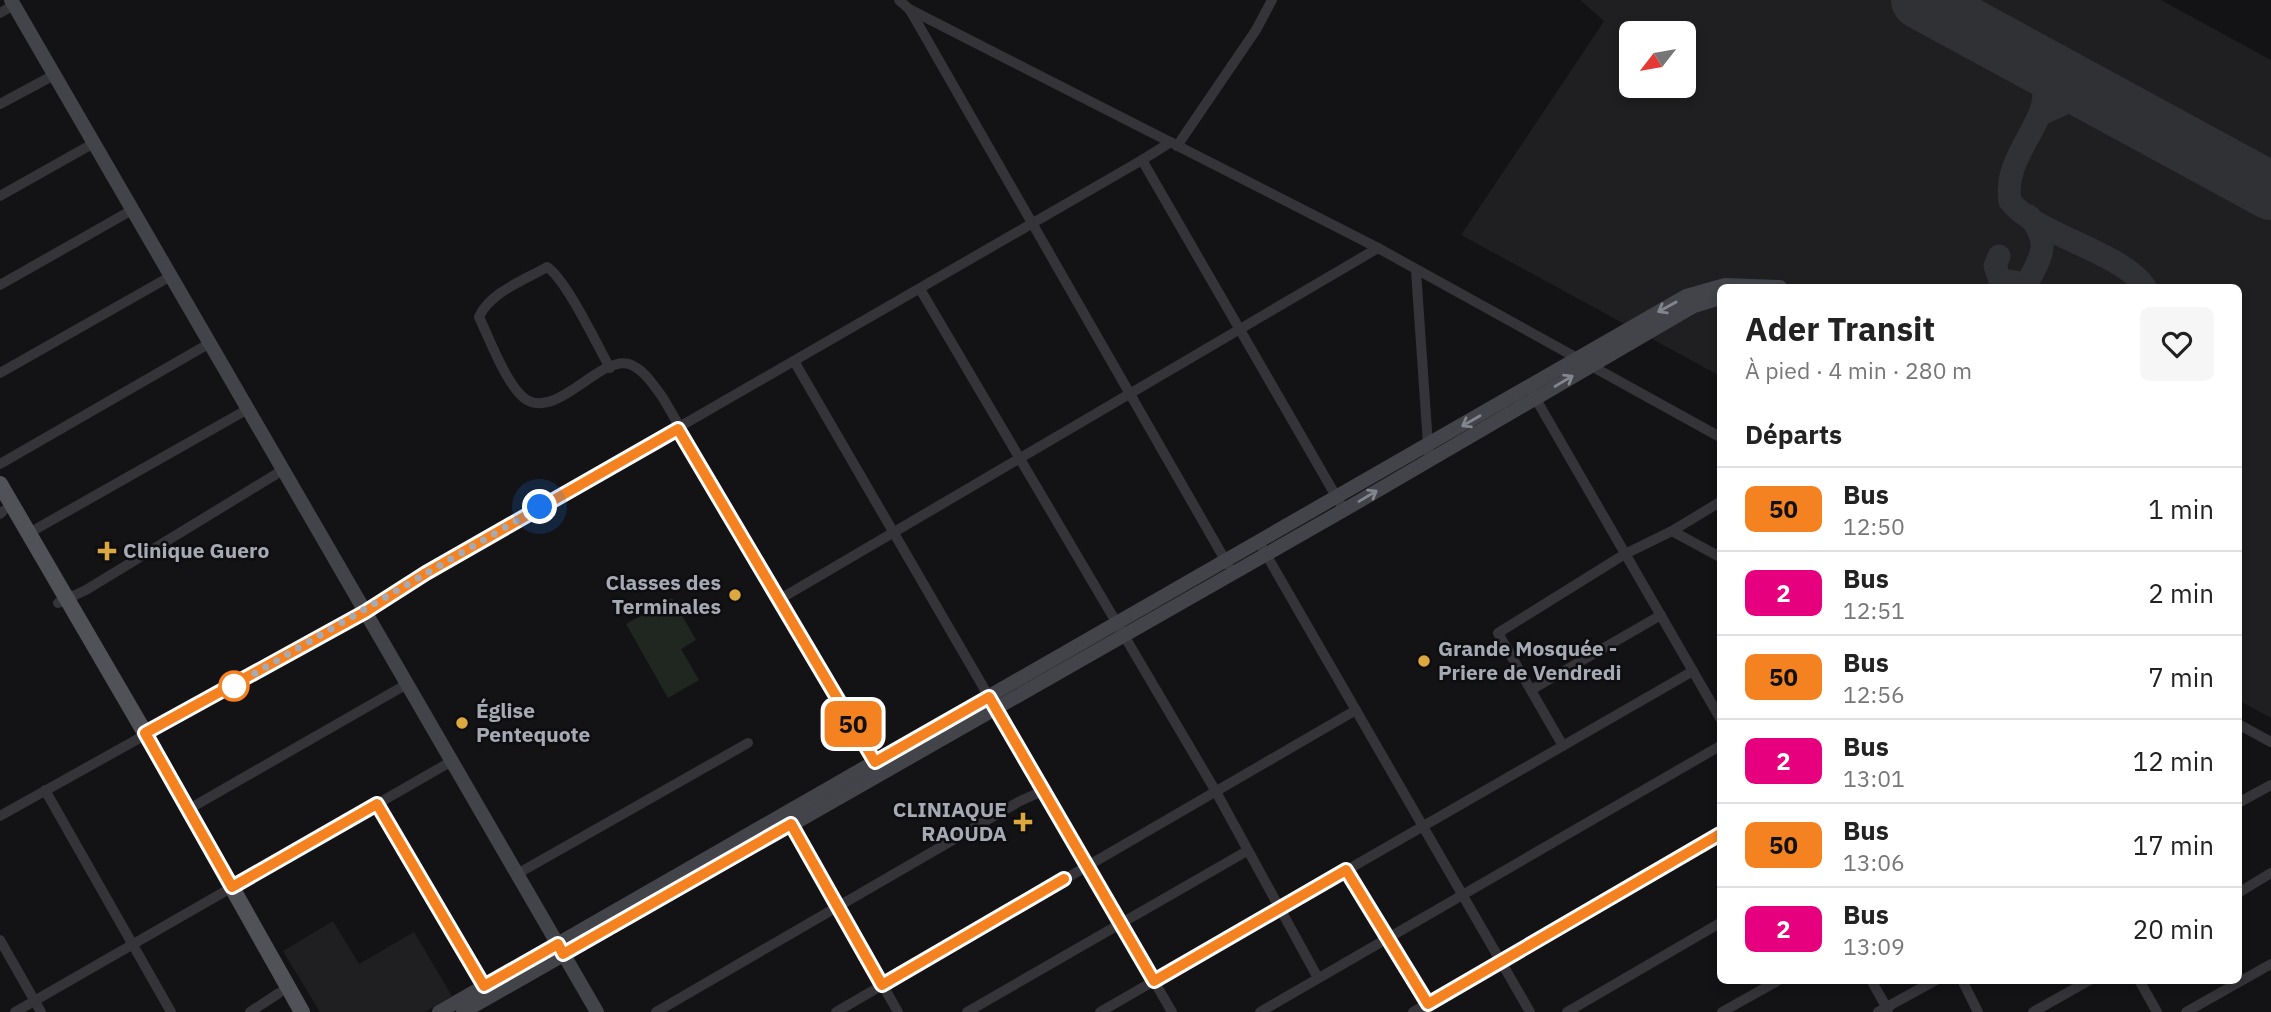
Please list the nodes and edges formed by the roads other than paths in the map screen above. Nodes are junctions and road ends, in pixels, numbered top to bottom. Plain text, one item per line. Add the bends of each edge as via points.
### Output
1 (899, 0) edge
2 (1272, 0) edge
3 (13, 3) edge
4 (909, 9) junction
5 (0, 13) edge
6 (54, 75) junction
7 (0, 104) edge
8 (94, 143) junction
9 (1174, 144) junction
10 (1142, 160) junction
11 (0, 196) edge
12 (132, 210) junction
13 (1032, 223) junction
14 (1378, 248) junction
15 (1416, 271) junction
16 (171, 276) junction
17 (0, 285) edge
18 (1717, 288) edge
19 (920, 289) junction
20 (1717, 299) edge
21 (1238, 330) junction
22 (209, 343) junction
23 (794, 361) junction
24 (1584, 362) junction
25 (610, 368) dead end
26 (0, 373) edge
27 (1129, 393) junction
28 (1532, 393) junction
29 (248, 409) junction
30 (678, 429) junction
31 (1717, 435) edge
32 (1429, 452) junction
33 (1019, 457) junction
34 (0, 464) edge
35 (283, 470) junction
36 (0, 484) edge
37 (1340, 504) junction
38 (1717, 504) edge
39 (1, 510) edge
40 (892, 531) junction
41 (1672, 531) junction
42 (29, 533) junction
43 (1262, 548) junction
44 (1625, 554) junction
45 (1717, 555) edge
46 (1229, 566) junction
47 (780, 599) junction
48 (63, 601) junction
49 (365, 612) junction
50 (1661, 615) junction
51 (1119, 629) junction
52 (1693, 671) junction
53 (407, 684) junction
54 (1531, 690) junction
55 (992, 702) junction
56 (1356, 710) junction
57 (1717, 714) edge
58 (2242, 726) edge
59 (141, 736) junction
60 (2271, 742) edge
61 (748, 743) dead end
62 (1563, 746) junction
63 (1717, 748) edge
64 (452, 761) junction
65 (878, 767) junction
66 (2271, 785) edge
67 (45, 790) junction
68 (1214, 790) junction
69 (1043, 791) junction
70 (2242, 801) edge
71 (377, 804) junction
72 (188, 809) junction
73 (0, 816) edge
74 (788, 819) junction
75 (1423, 826) junction
76 (1717, 836) edge
77 (1247, 851) junction
78 (1087, 865) junction
79 (1346, 870) junction
80 (2271, 873) edge
81 (517, 874) junction
82 (228, 889) junction
83 (2242, 891) edge
84 (1462, 893) junction
85 (839, 908) junction
86 (1279, 909) junction
87 (1120, 922) junction
88 (1717, 925) edge
89 (1386, 938) junction
90 (0, 940) edge
91 (132, 944) junction
92 (560, 949) junction
93 (1501, 961) junction
94 (2271, 964) edge
95 (1318, 978) junction
96 (2242, 980) edge
97 (1154, 981) junction
98 (1772, 984) edge
99 (1873, 984) edge
100 (1929, 984) edge
101 (1964, 984) edge
102 (2083, 984) edge
103 (2141, 984) edge
104 (2236, 984) edge
105 (882, 985) junction
106 (484, 986) junction
107 (279, 993) junction
108 (34, 1001) junction
109 (1428, 1004) junction
110 (1885, 1010) edge
111 (15, 1012) edge
112 (41, 1012) edge
113 (171, 1012) edge
114 (250, 1012) edge
115 (290, 1012) edge
116 (302, 1012) edge
117 (439, 1012) edge
118 (463, 1012) edge
119 (597, 1012) edge
120 (656, 1012) edge
121 (836, 1012) edge
122 (898, 1012) edge
123 (967, 1012) edge
124 (1100, 1012) edge
125 (1172, 1012) edge
126 (1260, 1012) edge
127 (1413, 1012) edge
128 (1531, 1012) edge
129 (1567, 1012) edge
130 (1722, 1012) edge
131 (1978, 1012) edge
132 (2033, 1012) edge
133 (2157, 1012) edge
134 (2186, 1012) edge

1 - 4 street
2 - 9 street via 1256,30
3 - 5 street
3 - 6 street
4 - 9 street
4 - 13 street
6 - 7 street
6 - 8 street
8 - 11 street
8 - 12 street
9 - 10 street
9 - 14 street
10 - 13 street
10 - 21 street
12 - 16 street
12 - 17 street
13 - 19 street
13 - 27 street
14 - 15 street
14 - 21 street
15 - 24 street
15 - 32 street
16 - 22 street
16 - 26 street
18 -> 24 street via 1686,296
19 - 23 street
19 - 33 street
20 - 24 street
21 - 27 street
21 - 37 street
22 - 29 street
22 - 34 street
23 - 30 street
23 - 40 street
24 - 28 street
24 - 31 street
25 - 30 street via 604,357 592,337 575,306 555,272 547,267 482,309 479,317 515,389 528,401 546,403 586,382 608,369 619,362 631,364 663,398
27 - 33 street
27 - 46 street
28 - 32 street
28 - 44 street
29 - 35 street
29 - 42 street
30 - 47 street
30 - 49 street
32 - 37 street
33 - 40 street
33 - 51 street
35 - 48 street
35 - 49 street
36 - 42 main road
37 - 43 street
38 - 41 street
39 - 48 main road
40 - 47 street
40 - 55 street
41 - 44 street
41 - 45 street
42 - 48 main road
43 - 46 street
43 - 56 street
44 - 50 street
44 - 54 street via 1499,633
46 - 51 street
47 - 65 street
48 - 59 main road
49 - 53 street
49 - 59 street
50 - 52 street
50 - 54 street
51 - 55 street
51 - 68 street
52 - 57 street
52 - 62 street
53 - 64 street
53 - 72 street
54 - 62 street
55 - 65 street
55 - 69 street
56 - 68 street
56 - 75 street
58 - 60 street
59 - 67 street
59 - 72 main road
59 - 82 main road
61 - 81 street
62 - 75 street
63 - 84 street
64 - 71 street
64 - 81 street
65 - 74 street
66 - 70 street
67 - 73 street
67 - 91 street
68 - 77 street
68 - 78 street
69 - 78 street
69 - 85 street
71 - 82 street
71 - 106 street
72 - 82 main road
74 - 85 street
74 - 92 street
75 - 79 street
75 - 84 street
76 - 93 street
77 - 86 street
77 - 87 street
78 - 87 street
78 - 105 street
79 - 86 street
79 - 89 street
80 - 83 street
81 - 92 street
82 - 91 street
82 - 107 main road
82 - 116 main road
84 - 89 street
84 - 93 street
85 - 105 street
85 - 120 street
86 - 95 street
86 - 97 street
87 - 97 street
87 - 123 street
88 - 129 street
89 - 95 street
89 - 109 street
90 - 108 street
91 - 108 street
91 - 113 street
92 - 106 street
92 - 118 street
92 - 119 street
93 - 109 street
93 - 128 street
94 - 96 street
95 - 126 street
97 - 124 street
97 - 125 street
98 - 130 street
99 - 110 street
100 - 110 street
101 - 131 street
102 - 132 street
103 - 133 street
104 - 134 street
105 - 121 street
105 - 122 street
106 - 117 street
107 - 114 street
107 - 115 main road
108 - 111 street
108 - 112 street
109 - 127 street

